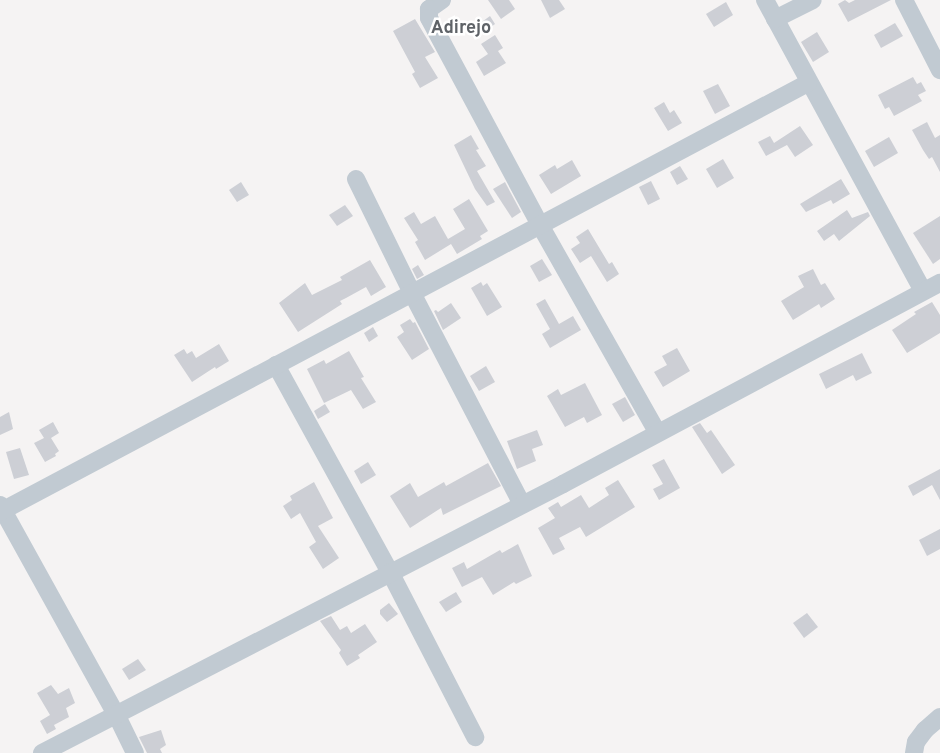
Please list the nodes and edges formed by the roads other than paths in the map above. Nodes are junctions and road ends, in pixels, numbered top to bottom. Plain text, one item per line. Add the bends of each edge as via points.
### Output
1 (442, 0) edge
2 (765, 0) edge
3 (813, 0) edge
4 (904, 0) edge
5 (775, 19) junction
6 (940, 70) edge
7 (808, 83) junction
8 (356, 179) dead end
9 (540, 225) junction
10 (940, 283) edge
11 (924, 291) junction
12 (412, 294) junction
13 (276, 366) junction
14 (657, 432) junction
15 (522, 504) junction
16 (1, 509) edge
17 (390, 572) junction
18 (116, 714) junction
19 (940, 717) edge
20 (475, 737) dead end
21 (42, 753) edge
22 (134, 753) edge
23 (914, 753) edge

1 - 9 street via 429,8 429,18
2 - 5 street
3 - 5 street
4 - 6 street
5 - 7 street
7 - 9 street
7 - 11 street
8 - 12 street
9 - 12 street
9 - 14 street
10 - 11 street
11 - 14 street
12 - 13 street
12 - 15 street
13 - 16 street
13 - 17 street
14 - 15 street
15 - 17 street
16 - 18 street
17 - 18 street
17 - 20 street
18 - 21 street
18 - 22 street
19 - 23 street via 924,730 916,742

